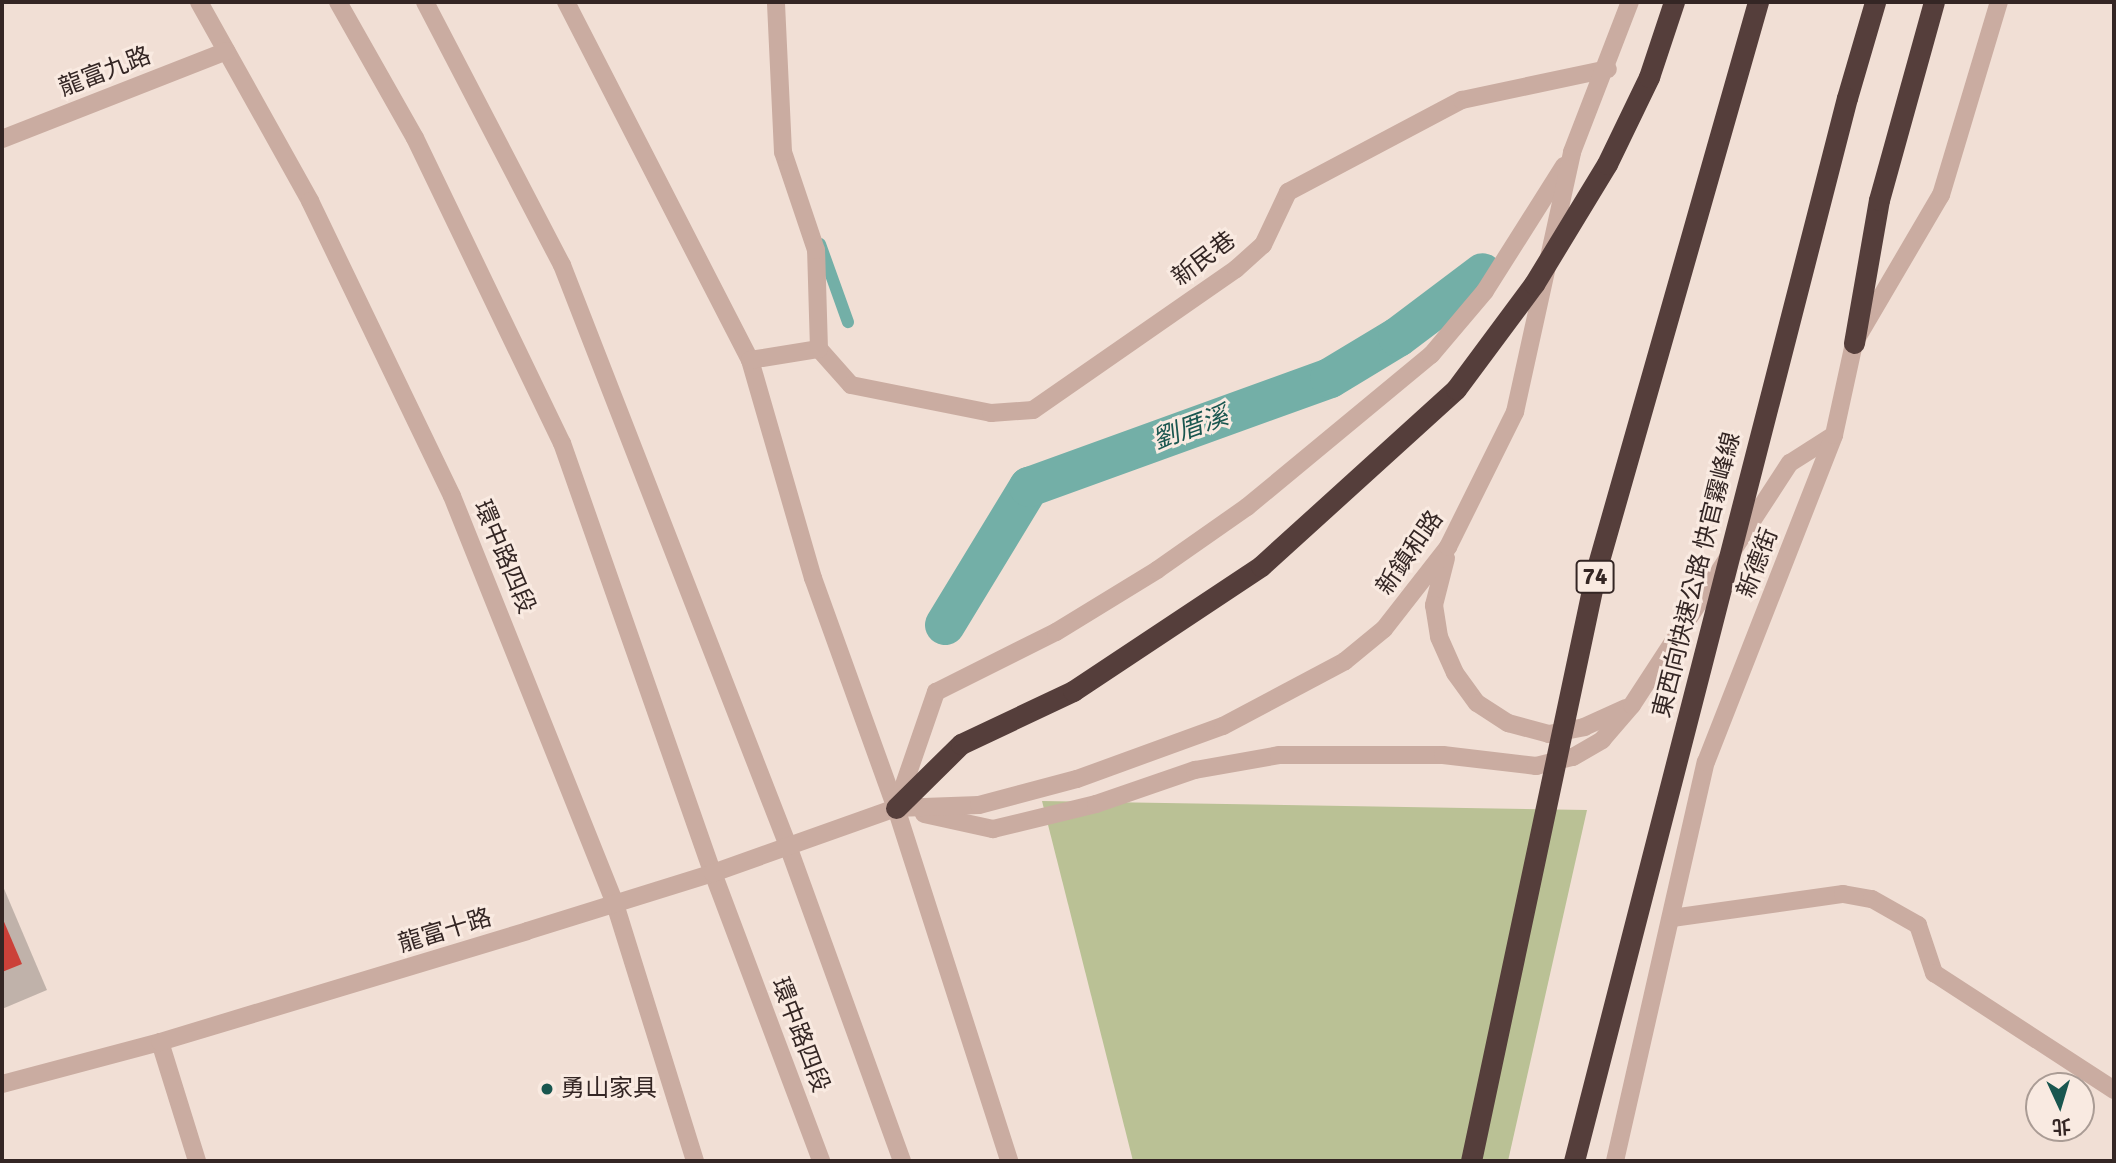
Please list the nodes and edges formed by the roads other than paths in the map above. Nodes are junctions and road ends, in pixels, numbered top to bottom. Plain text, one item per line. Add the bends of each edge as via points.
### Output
1 (199, 2) edge
2 (338, 2) edge
3 (425, 2) edge
4 (566, 2) edge
5 (776, 2) edge
6 (1630, 2) edge
7 (1674, 2) edge
8 (1758, 2) edge
9 (1875, 2) edge
10 (1934, 2) edge
11 (1999, 2) edge
12 (226, 51) junction
13 (1608, 68) junction
14 (2, 139) edge
15 (1572, 152) junction
16 (1854, 343) junction
17 (818, 349) junction
18 (750, 360) junction
19 (1834, 435) junction
20 (1448, 547) junction
21 (1632, 705) junction
22 (896, 808) junction
23 (788, 846) junction
24 (713, 873) junction
25 (614, 904) junction
26 (1672, 918) junction
27 (160, 1042) junction
28 (2, 1084) edge
29 (2114, 1090) edge
30 (197, 1161) edge
31 (695, 1161) edge
32 (821, 1161) edge
33 (902, 1161) edge
34 (1009, 1161) edge
35 (1471, 1161) edge
36 (1574, 1161) edge
37 (1615, 1161) edge

1 - 12 street, 環中路四段
2 - 24 street, 環中路四段 via 415,138 562,443
3 - 23 street via 562,265
4 - 18 street
5 - 17 street via 783,152 816,250
6 - 13 street, 新鎮和路
7 - 22 highway, bridge via 1649,77 1607,164 1534,284 1456,389 1261,566 1073,691 961,744
8 - 35 highway, 74, bridge via 1597,571
9 - 36 highway, 東西向快速公路 快官霧峰線, bridge
10 - 16 highway via 1879,200
11 - 16 street, 新德街 via 1941,195
12 - 14 street, 龍富九路
12 - 25 street, 環中路四段 via 310,201 452,496
13 - 15 street, 新鎮和路
13 - 17 street, 新民巷 via 1462,100 1288,192 1264,245 1236,269 1033,410 991,413 851,385
15 - 20 street, 新鎮和路 via 1515,412
15 - 22 street via 1525,234 1431,355 1247,507 1157,570 1056,632 936,692
16 - 19 street, 新德街
17 - 18 street
18 - 22 street via 813,578
19 - 21 street via 1790,463
19 - 26 street, 新德街 via 1706,762
20 - 21 street via 1434,605 1439,637 1455,673 1477,703 1508,723 1549,734 1584,727
20 - 22 street, 新鎮和路 via 1393,618 1345,661 1223,726 1077,779 979,805
21 - 22 street via 1602,740 1573,757 1536,766 1443,755 1279,755 1195,770 1096,804 993,828
22 - 23 street, 龍富十路
22 - 34 street
23 - 24 street, 龍富十路
23 - 33 street
24 - 25 street, 龍富十路
24 - 32 street, 環中路四段
25 - 27 street, 龍富十路
25 - 31 street, 環中路四段
26 - 29 street via 1843,894 1872,899 1918,925 1934,973
26 - 37 street, 新德街
27 - 28 street, 龍富十路
27 - 30 street

